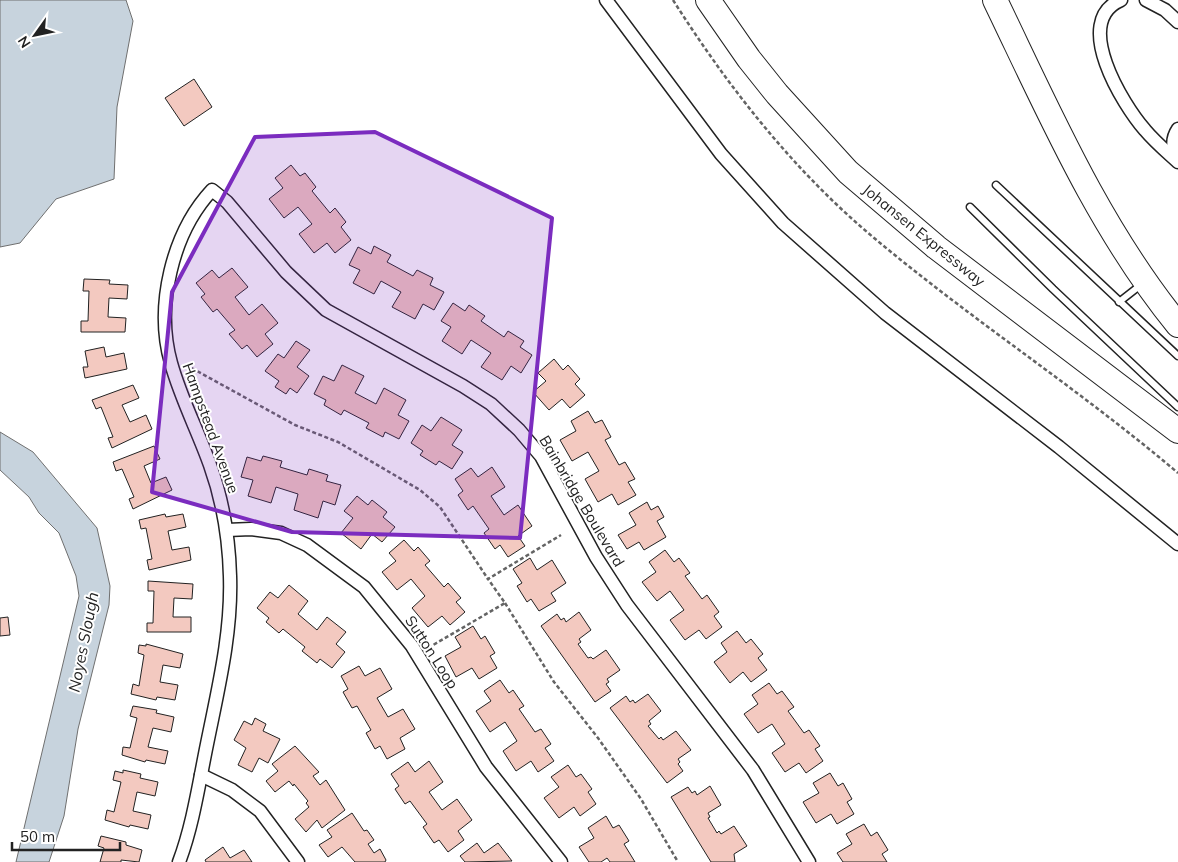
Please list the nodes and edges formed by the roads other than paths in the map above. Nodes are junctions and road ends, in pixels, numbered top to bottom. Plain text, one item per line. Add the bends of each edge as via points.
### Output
1 (606, 0) edge
2 (708, 0) edge
3 (995, 0) edge
4 (1121, 0) edge
5 (1146, 0) edge
6 (1178, 22) edge
7 (1178, 129) edge
8 (1178, 158) edge
9 (1178, 162) edge
10 (996, 185) dead end
11 (212, 190) joint
12 (970, 207) dead end
13 (1146, 280) junction
14 (1119, 302) junction
15 (1178, 325) edge
16 (1178, 356) edge
17 (1178, 407) edge
18 (1178, 431) edge
19 (227, 530) junction
20 (1178, 544) edge
21 (201, 775) junction
22 (179, 862) edge
23 (298, 862) edge
24 (561, 862) edge
25 (809, 862) edge

1 - 20 street via 721,154 783,223 885,313
2 - 18 highway, Johansen Expressway via 777,94 848,172 936,247
3 - 13 highway via 1070,157 1101,212
4 - 9 street via 1107,12 1101,24 1101,53 1144,130
5 - 6 street
7 - 8 street via 1173,137
10 - 14 lane
11 - 19 street, Hampstead Avenue via 193,214 180,241 169,276 166,318 171,363 210,465
11 - 25 street, Bainbridge Boulevard via 227,202 286,272 326,310 463,386 491,404 519,430 540,456 596,557 627,605 753,770
12 - 17 lane
13 - 14 lane
13 - 15 highway
14 - 16 lane
19 - 21 street, Hampstead Avenue via 229,626
19 - 24 street, Sutton Loop via 251,528 281,534 308,545 364,587 417,654 486,767
21 - 22 street, Hampstead Avenue
21 - 23 street via 232,790 260,811

